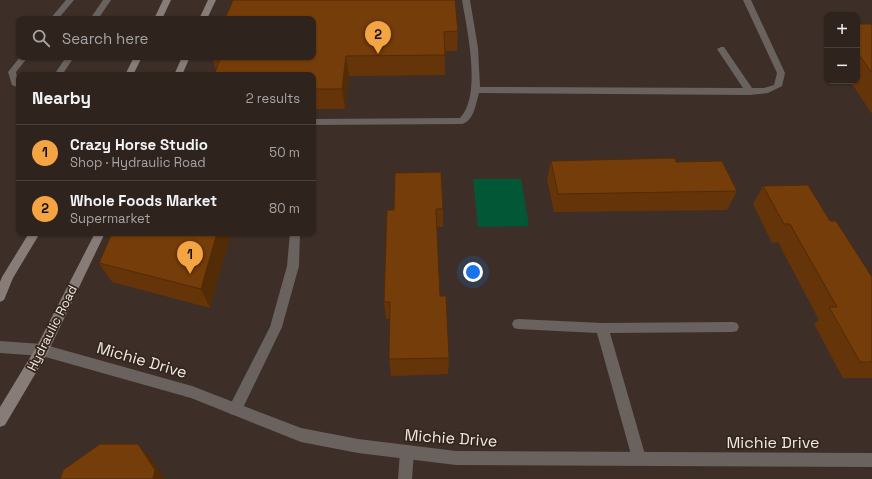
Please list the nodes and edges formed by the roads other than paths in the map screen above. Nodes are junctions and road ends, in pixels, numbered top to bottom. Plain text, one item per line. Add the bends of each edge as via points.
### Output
1 (70, 0) edge
2 (107, 0) edge
3 (167, 0) edge
4 (212, 0) edge
5 (466, 0) edge
6 (747, 0) edge
7 (57, 16) edge
8 (96, 16) edge
9 (159, 16) edge
10 (204, 16) edge
11 (721, 49) dead end
12 (22, 60) edge
13 (68, 60) edge
14 (136, 60) edge
15 (185, 60) edge
16 (60, 72) edge
17 (130, 72) edge
18 (179, 72) edge
19 (16, 85) edge
20 (476, 90) junction
21 (750, 92) junction
22 (316, 122) edge
23 (33, 236) edge
24 (99, 236) edge
25 (295, 236) edge
26 (0, 297) edge
27 (518, 324) dead end
28 (733, 327) dead end
29 (602, 328) junction
30 (0, 347) edge
31 (42, 350) junction
32 (235, 409) junction
33 (0, 420) edge
34 (407, 452) junction
35 (639, 458) junction
36 (872, 460) edge
37 (405, 479) edge

1 - 7 street
2 - 8 street
3 - 9 main road
4 - 10 main road
5 - 20 street via 474,48
6 - 21 street via 781,73 778,86 765,92
11 - 21 street
12 - 19 street via 12,72
13 - 16 street
14 - 17 main road
15 - 18 main road
20 - 21 street
20 - 22 street via 467,116 462,121
23 - 26 main road via 8,277
24 - 31 main road, Hydraulic Road
25 - 32 street via 293,266 276,327
27 - 29 street
28 - 29 street
29 - 35 street
30 - 31 street, Michie Drive
31 - 32 street, Michie Drive via 192,392
31 - 33 main road, Hydraulic Road
32 - 34 street, Michie Drive via 301,435
34 - 35 street, Michie Drive via 456,458
34 - 37 street
35 - 36 street, Michie Drive

